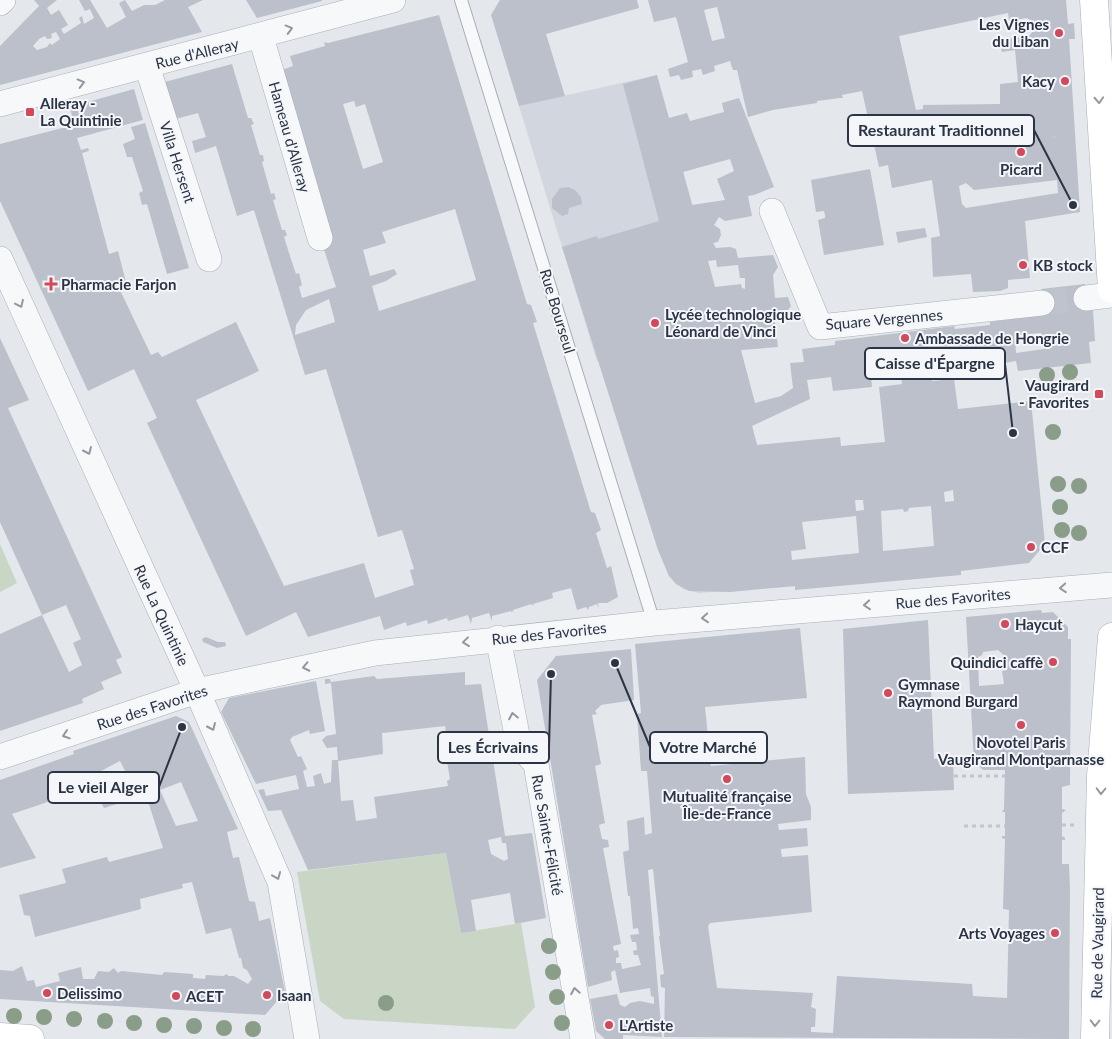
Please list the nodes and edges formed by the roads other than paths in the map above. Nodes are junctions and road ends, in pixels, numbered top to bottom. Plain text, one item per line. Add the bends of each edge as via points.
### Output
1 (393, 0) edge
2 (461, 0) edge
3 (1094, 0) edge
4 (261, 37) junction
5 (147, 66) junction
6 (1105, 66) edge
7 (0, 104) edge
8 (772, 211) dead end
9 (1109, 213) edge
10 (320, 238) dead end
11 (0, 259) edge
12 (209, 259) dead end
13 (1112, 289) edge
14 (1112, 295) edge
15 (1086, 298) tunnel mouth
16 (1042, 303) tunnel mouth
17 (1112, 585) edge
18 (654, 623) junction
19 (1112, 637) edge
20 (498, 638) junction
21 (197, 691) junction
22 (0, 757) edge
23 (0, 1037) edge
24 (30, 1039) edge
25 (307, 1039) edge
26 (583, 1039) edge
27 (1095, 1039) edge

4 -> 1 street, Rue d'Alleray
2 - 18 lane, Rue Bourseul
3 - 6 main road
4 - 5 street, Rue d'Alleray
4 - 10 street, Hameau d'Alleray
7 -> 5 street, Rue d'Alleray
5 - 12 street, Villa Hersent
6 -> 9 main road
8 - 16 street, Square Vergennes via 820,327
9 - 13 main road
11 -> 21 street, Rue La Quintinie
14 - 15 street
17 -> 18 street, Rue des Favorites
18 - 20 street, Rue des Favorites
19 -> 27 main road, Rue de Vaugirard via 1102,776
20 -> 21 street, Rue des Favorites via 375,653
26 -> 20 street, Rue Sainte-Félicité via 536,764 518,745
21 -> 22 street, Rue des Favorites
21 -> 25 street, Rue La Quintinie via 280,882
23 - 24 main road

